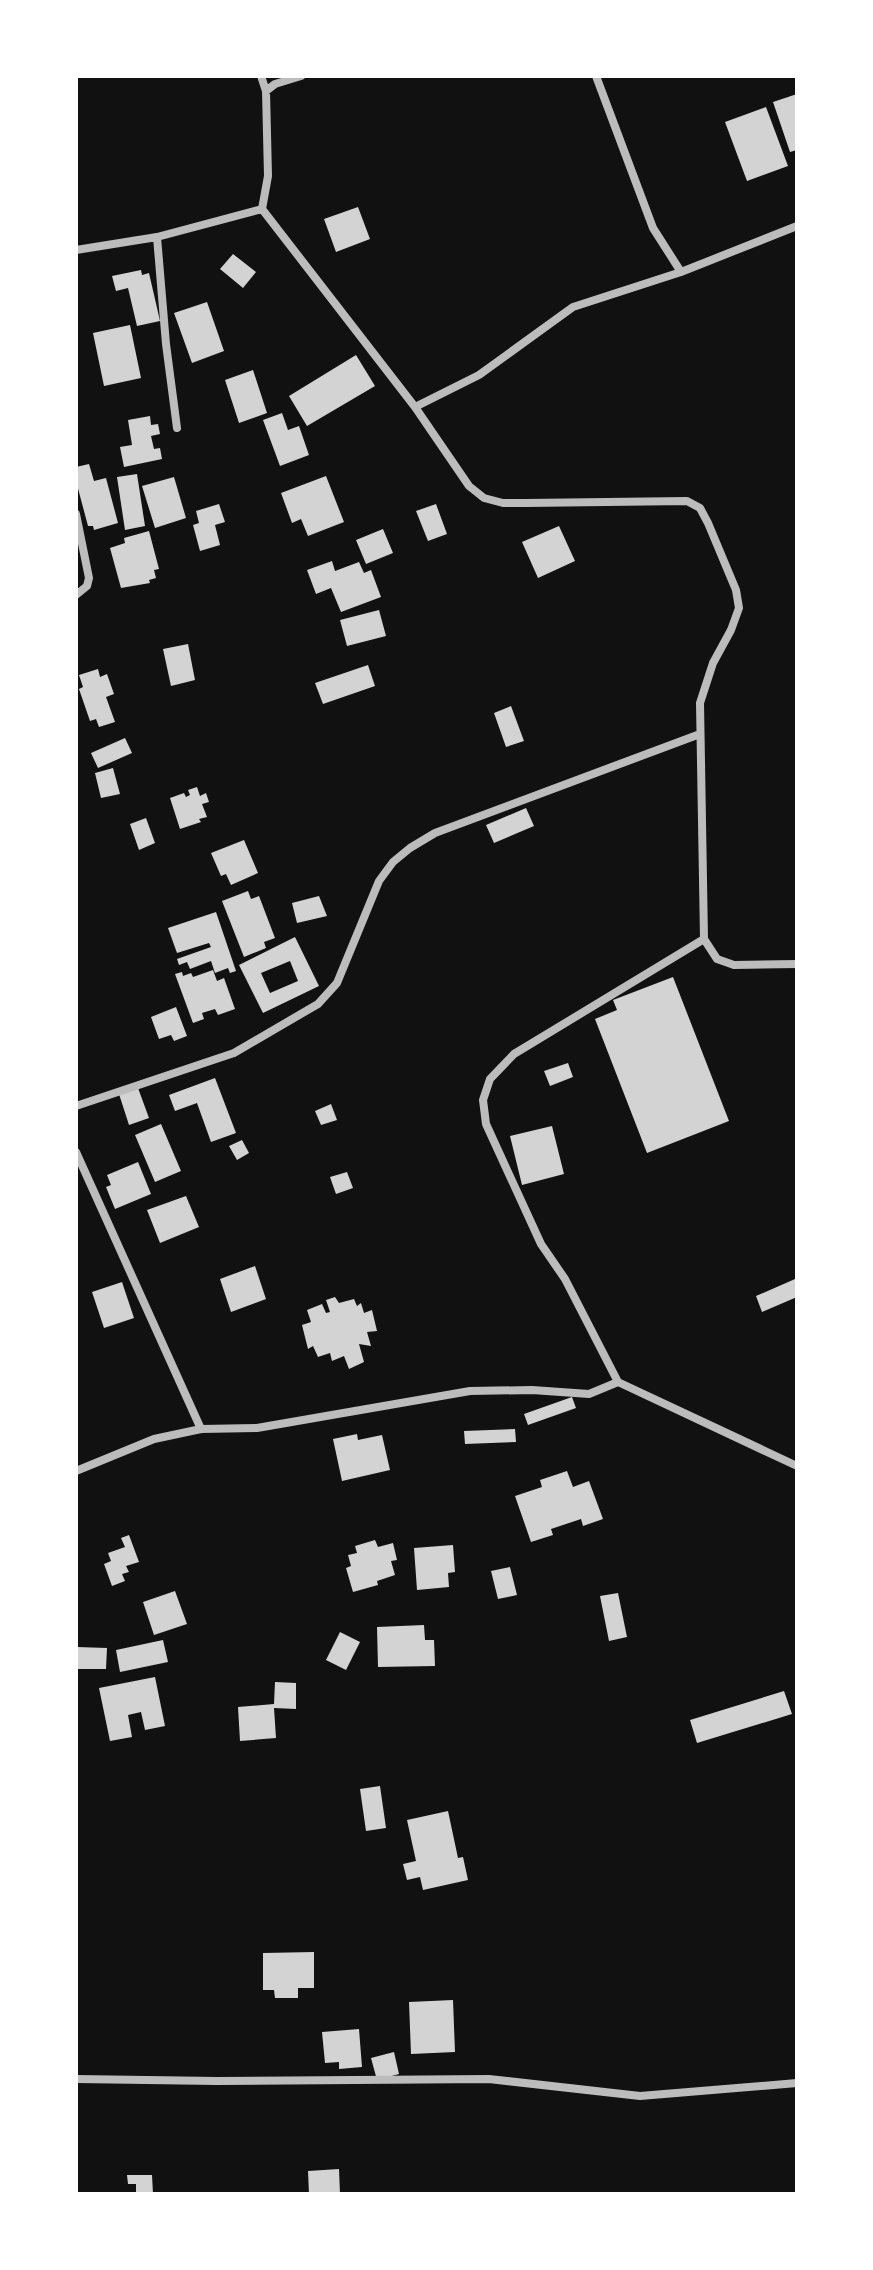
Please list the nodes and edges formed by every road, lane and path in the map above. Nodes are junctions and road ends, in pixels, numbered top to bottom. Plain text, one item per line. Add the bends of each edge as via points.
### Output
1 (261, 76) edge
2 (301, 76) edge
3 (596, 76) edge
4 (266, 91) junction
5 (262, 209) junction
6 (797, 226) edge
7 (157, 237) junction
8 (76, 250) edge
9 (681, 272) junction
10 (415, 407) junction
11 (177, 428) dead end
12 (76, 514) edge
13 (76, 595) edge
14 (700, 734) junction
15 (704, 939) junction
16 (797, 964) edge
17 (76, 1106) edge
18 (76, 1152) edge
19 (618, 1382) junction
20 (201, 1429) junction
21 (797, 1466) edge
22 (76, 1471) edge
23 (76, 2079) edge
24 (797, 2083) edge

1 - 4 street
2 - 4 street
3 - 9 street via 653,228
4 - 5 street via 268,176
5 - 7 street
5 - 10 street
6 - 9 street
7 - 8 street
7 - 11 street
9 - 10 street via 573,307 479,375
10 - 14 street via 469,486 484,498 503,503 687,501 700,508 726,563 739,608 700,703
12 - 13 street via 89,578
14 - 15 street
14 - 17 street via 422,840 393,862 379,881 337,983 318,1004 234,1053
15 - 16 street via 717,959 734,965
15 - 19 street via 514,1054 490,1079 483,1100 497,1152 541,1244
18 - 20 street
19 - 20 street via 589,1394 470,1391 257,1428
19 - 21 street
20 - 22 street via 154,1439
23 - 24 street via 489,2079 640,2096

